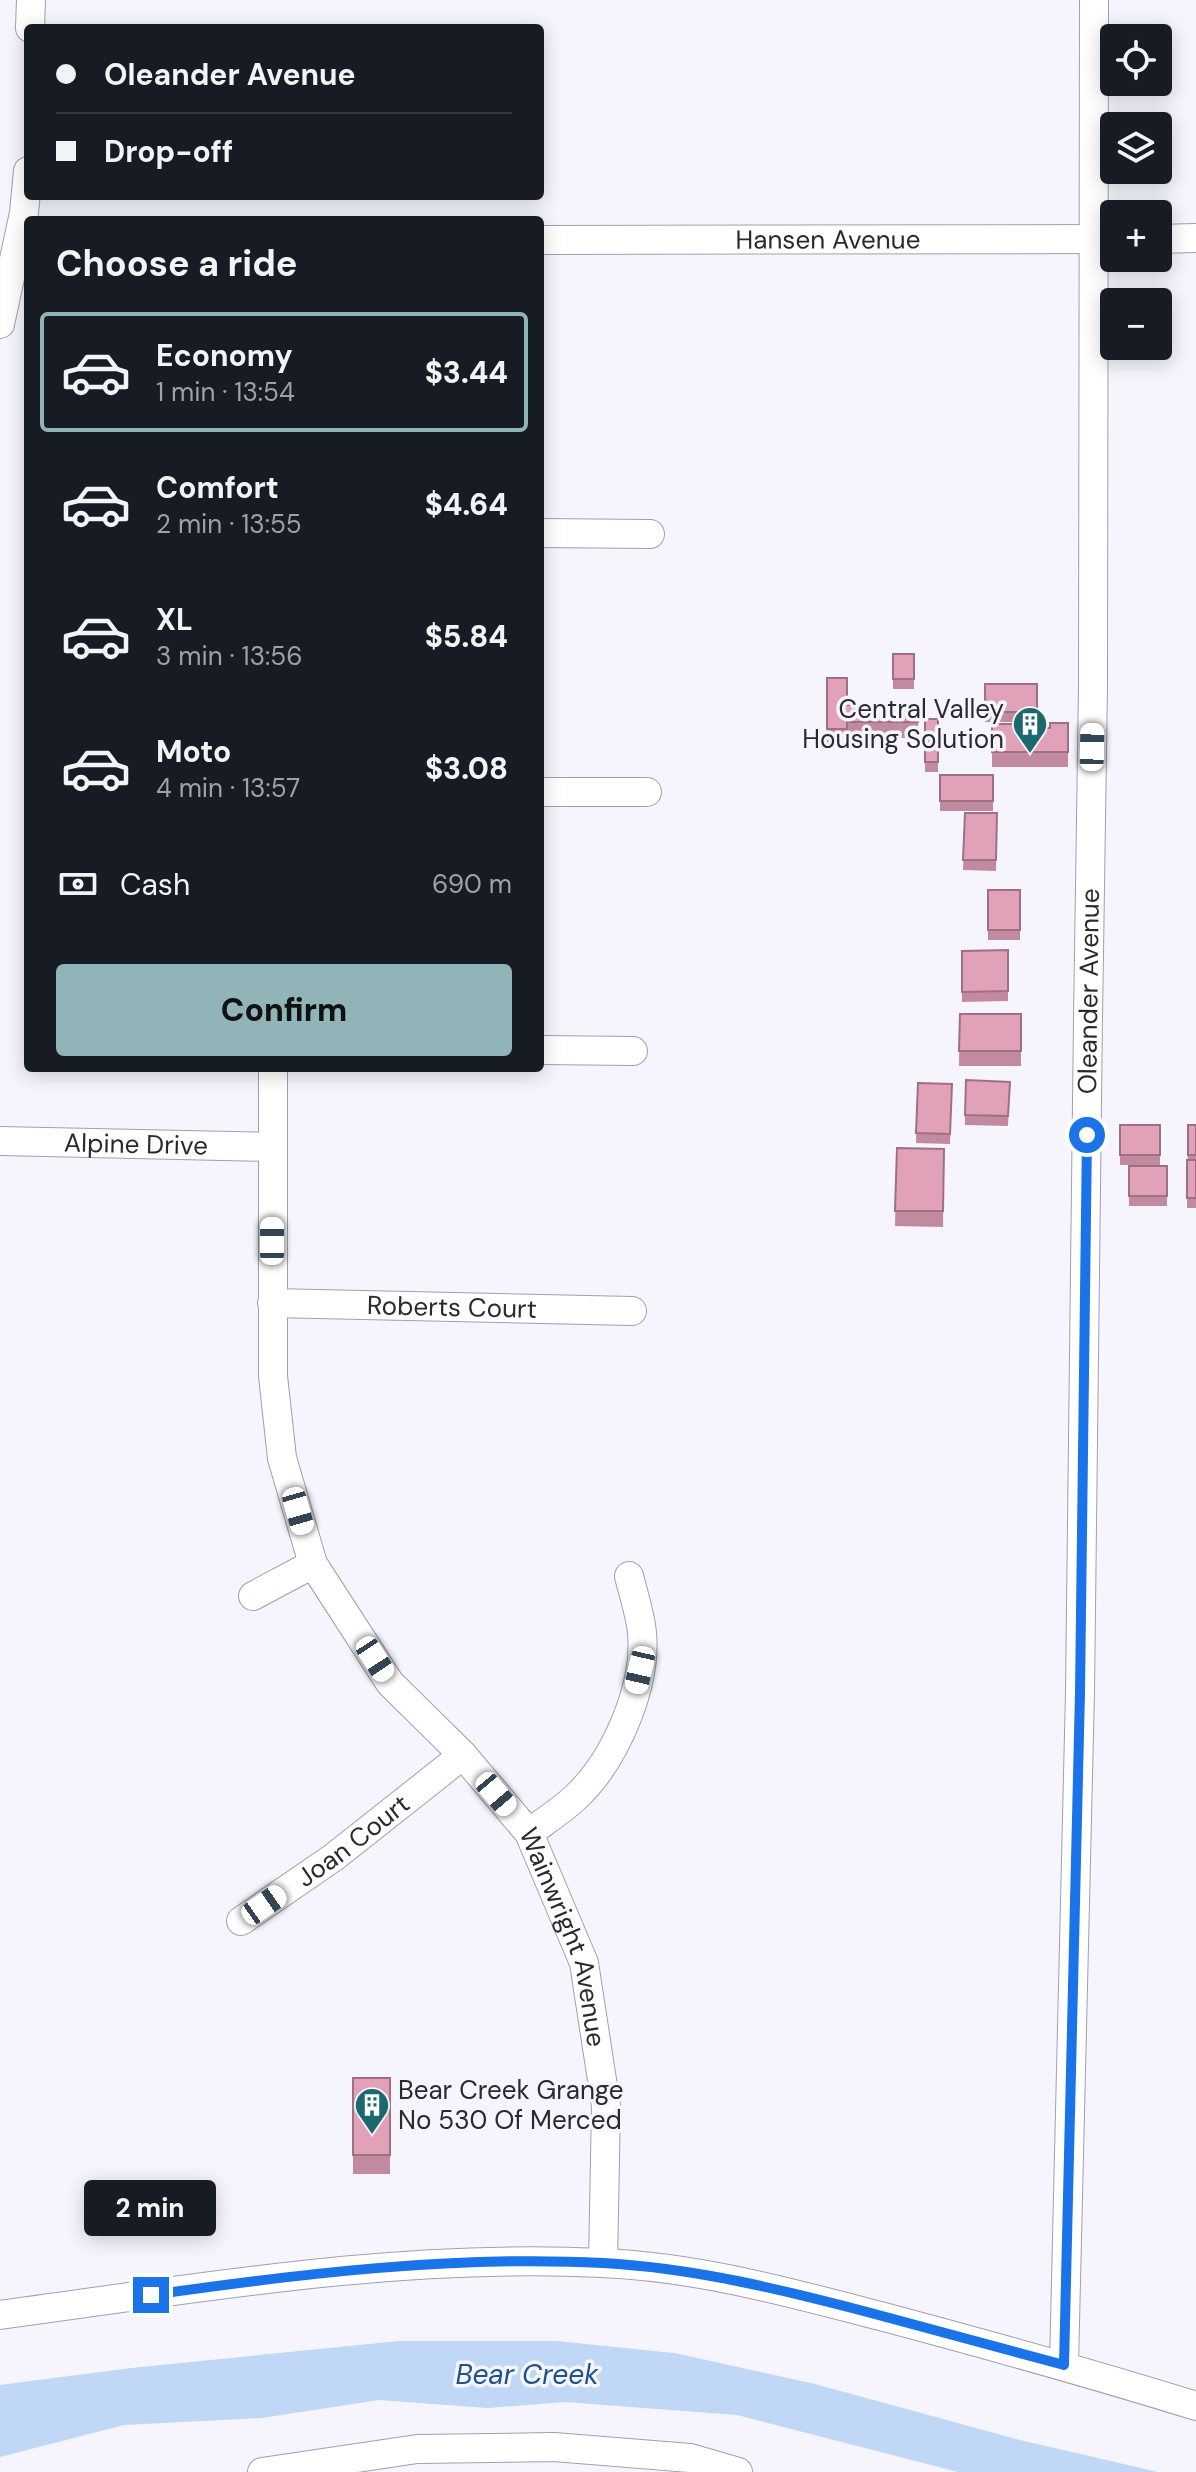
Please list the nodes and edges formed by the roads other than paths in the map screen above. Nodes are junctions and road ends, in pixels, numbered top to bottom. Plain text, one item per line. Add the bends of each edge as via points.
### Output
1 (31, 0) edge
2 (1094, 0) edge
3 (30, 24) edge
4 (25, 200) edge
5 (1102, 200) edge
6 (1196, 238) edge
7 (1100, 239) edge
8 (1172, 239) edge
9 (544, 240) edge
10 (7, 263) edge
11 (1102, 272) edge
12 (0, 324) edge
13 (544, 533) edge
14 (650, 534) dead end
15 (544, 792) edge
16 (647, 792) dead end
17 (544, 1050) edge
18 (633, 1051) dead end
19 (273, 1072) edge
20 (0, 1141) edge
21 (273, 1147) junction
22 (272, 1303) junction
23 (632, 1311) dead end
24 (313, 1564) junction
25 (629, 1576) dead end
26 (253, 1596) dead end
27 (463, 1755) junction
28 (529, 1833) junction
29 (241, 1921) dead end
30 (603, 2263) junction
31 (0, 2315) edge
32 (1064, 2365) junction
33 (1196, 2406) edge
34 (262, 2472) edge
35 (738, 2472) edge

1 - 3 street
2 - 5 street, Oleander Avenue
4 - 10 street
6 - 8 street
7 - 9 street, Hansen Avenue
10 - 12 street
11 - 32 street, Oleander Avenue
13 - 14 street
15 - 16 street
17 - 18 street
19 - 21 street, Wainwright Avenue
20 - 21 street, Alpine Drive
21 - 22 street, Wainwright Avenue
22 - 23 street, Roberts Court
22 - 24 street, Wainwright Avenue via 282,1458
24 - 26 street
24 - 27 street, Wainwright Avenue via 390,1683
25 - 28 street via 641,1627 633,1701 605,1762 578,1795
27 - 28 street, Wainwright Avenue
27 - 29 street, Joan Court via 334,1857
28 - 30 street, Wainwright Avenue via 584,1963 606,2106
30 - 31 street via 479,2263 301,2274
30 - 32 street via 762,2285
32 - 33 street
34 - 35 street via 417,2449 554,2447 690,2458

